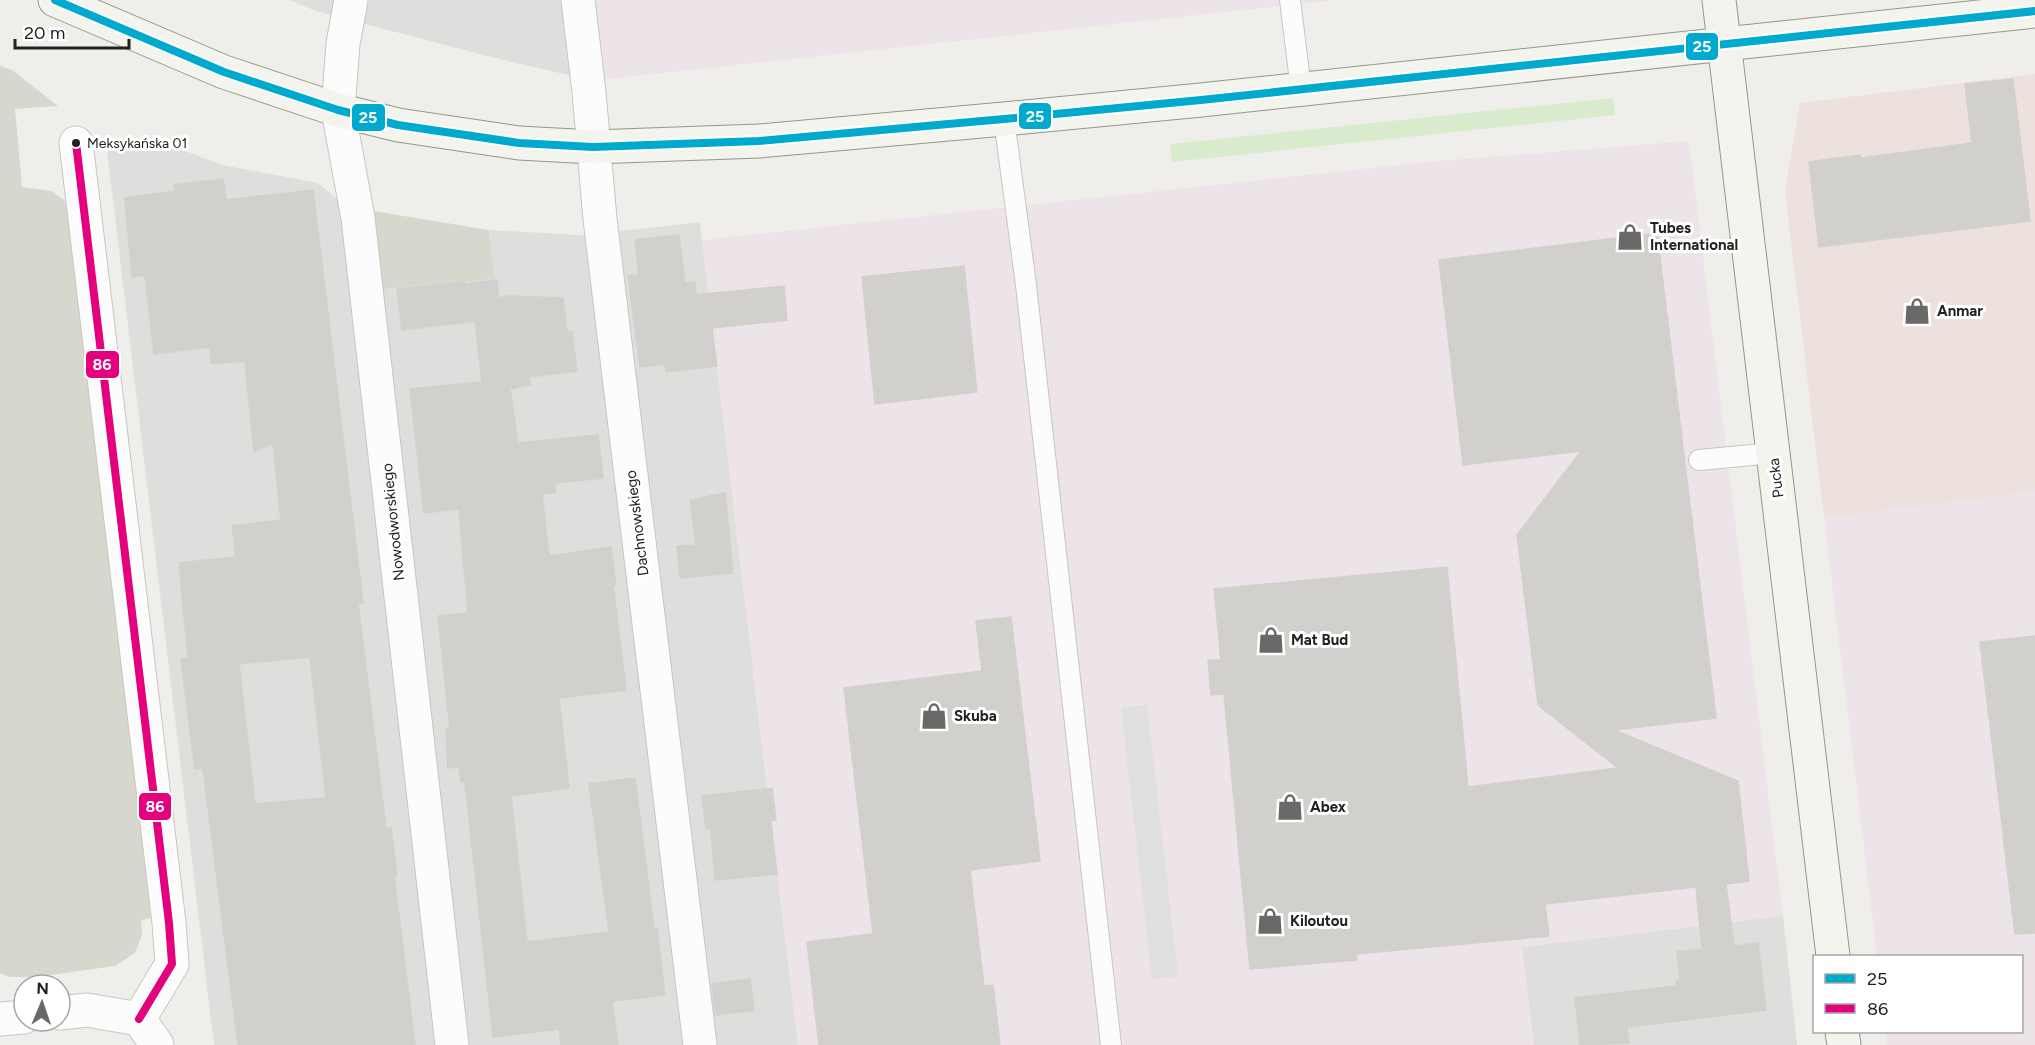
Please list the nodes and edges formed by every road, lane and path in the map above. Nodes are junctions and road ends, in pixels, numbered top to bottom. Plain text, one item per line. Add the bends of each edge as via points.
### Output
1 (56, 0) edge
2 (351, 0) edge
3 (578, 0) edge
4 (1290, 0) edge
5 (1719, 0) edge
6 (2035, 11) edge
7 (1724, 45) junction
8 (1301, 89) junction
9 (339, 110) junction
10 (1004, 119) junction
11 (76, 143) dead end
12 (593, 147) junction
13 (1773, 453) junction
14 (1700, 460) dead end
15 (1833, 955) edge
16 (72, 1012) edge
17 (148, 1032) edge
18 (452, 1045) edge
19 (700, 1045) edge
20 (1111, 1045) edge

1 - 9 main road via 224,72
2 - 9 street, Nowodworskiego via 343,44
3 - 12 street, Dachnowskiego
4 - 8 lane
5 - 7 main road, Pucka
6 - 7 main road
7 - 8 main road
7 - 13 main road, Pucka
8 - 10 main road
9 - 12 main road via 398,125 497,140
9 - 18 street, Nowodworskiego via 358,218
10 - 12 main road via 759,141
10 - 20 lane
11 - 17 street via 169,923 172,964
12 - 19 street, Dachnowskiego
13 - 14 lane
13 - 15 main road, Pucka
16 - 17 street via 87,1010

